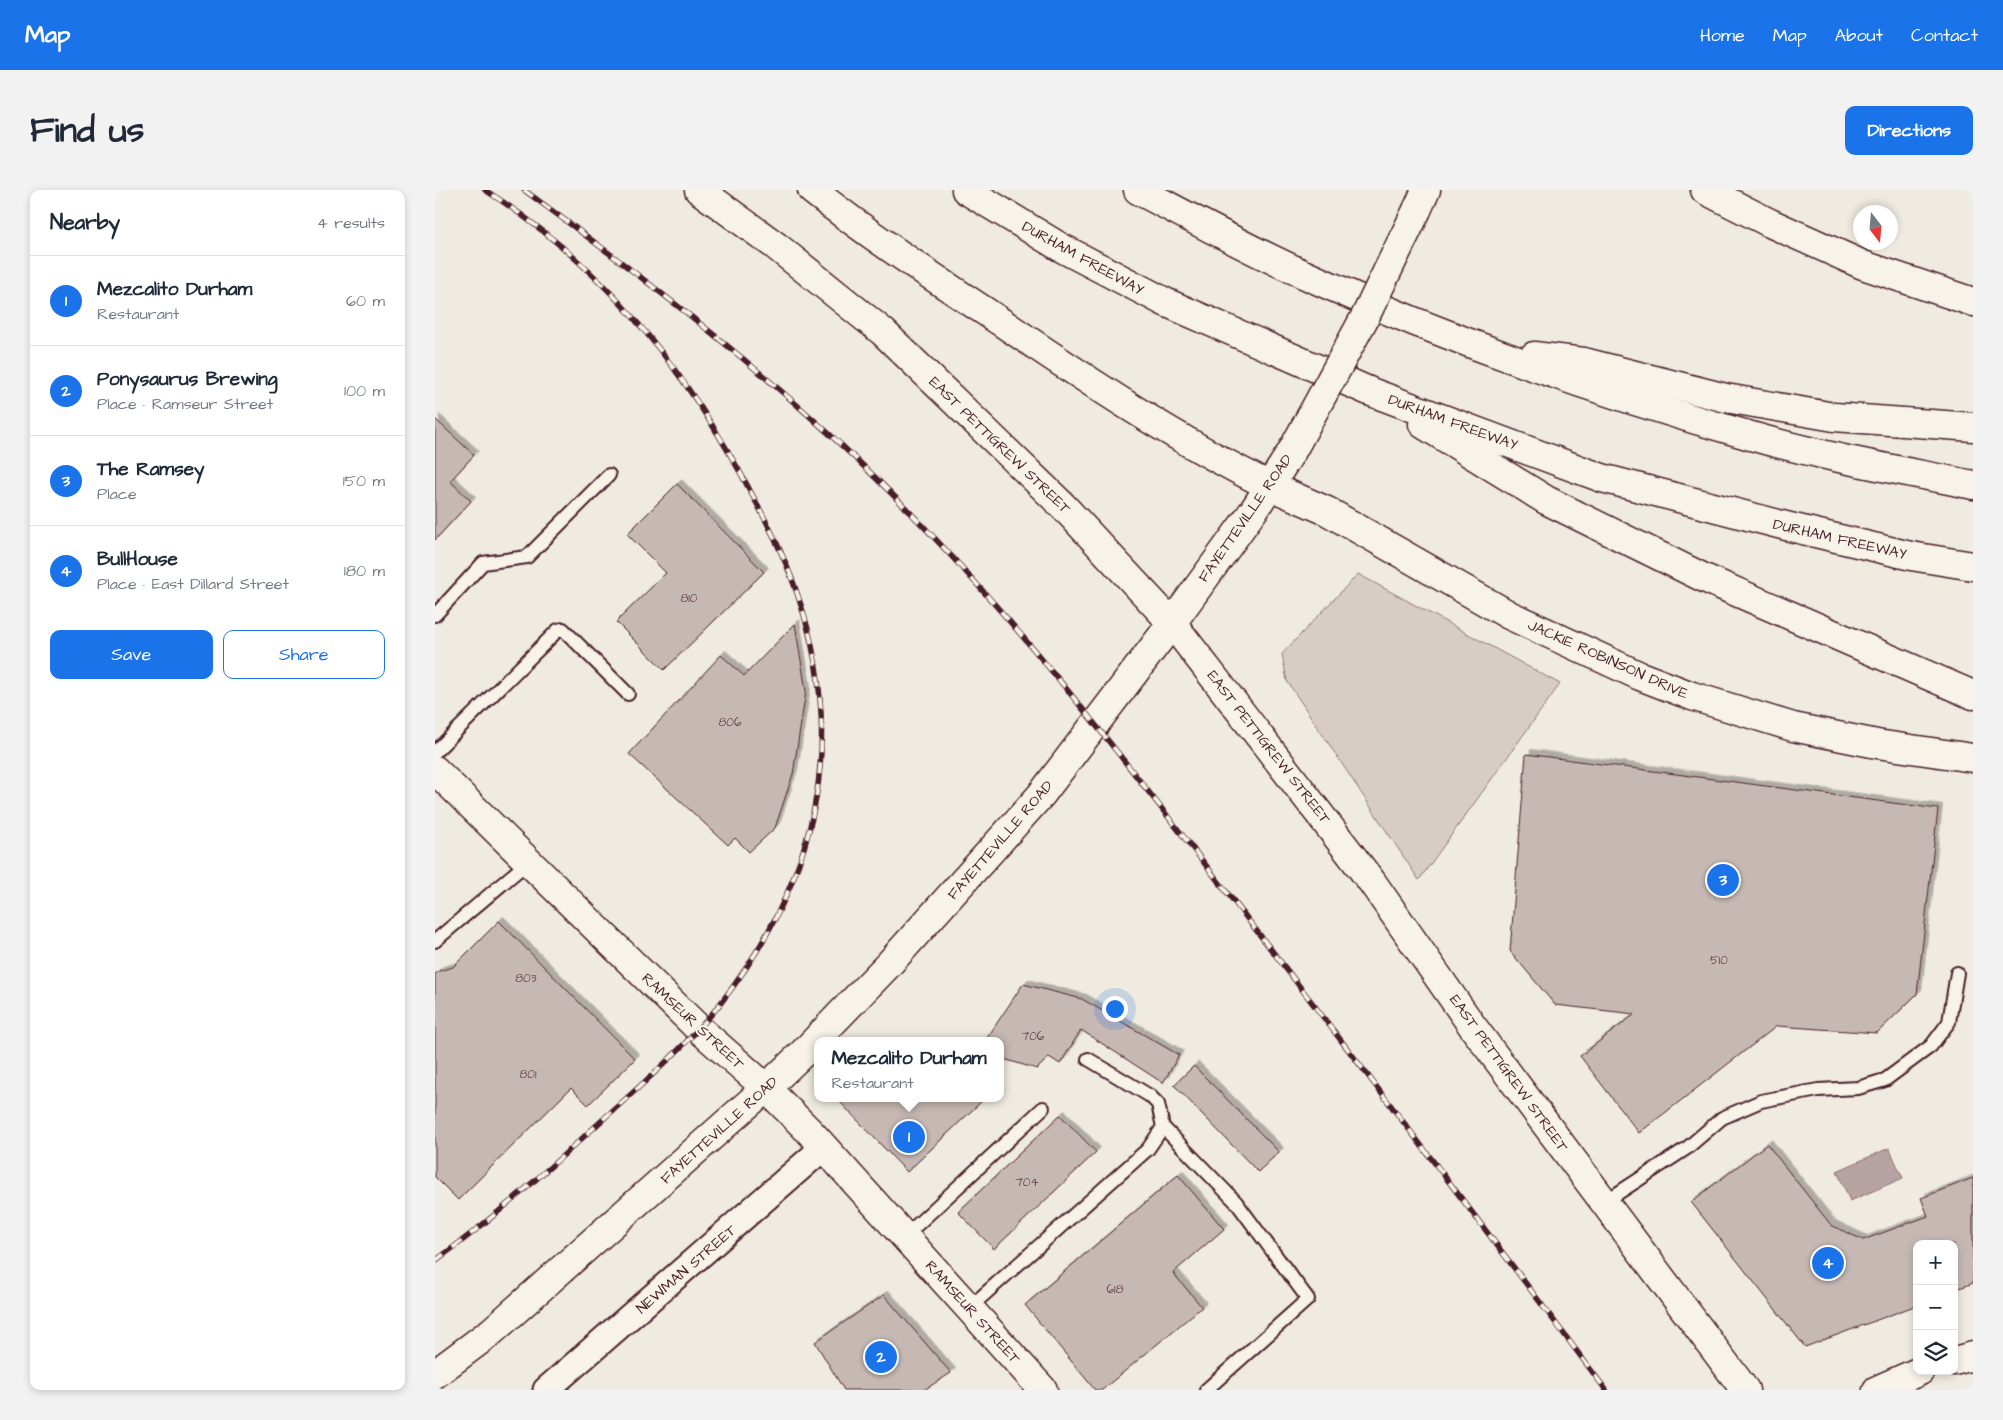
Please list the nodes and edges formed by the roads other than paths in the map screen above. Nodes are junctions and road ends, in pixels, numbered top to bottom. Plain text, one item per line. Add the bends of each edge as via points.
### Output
1 (699, 190) edge
2 (812, 190) edge
3 (966, 190) edge
4 (1138, 190) edge
5 (1705, 190) edge
6 (1421, 200) edge
7 (1973, 302) edge
8 (1492, 352) junction
9 (1371, 392) junction
10 (1973, 427) edge
11 (609, 475) dead end
12 (1973, 485) edge
13 (1270, 486) junction
14 (1973, 566) edge
15 (435, 615) edge
16 (1172, 622) junction
17 (628, 694) dead end
18 (1973, 695) edge
19 (435, 752) edge
20 (1973, 758) edge
21 (435, 770) edge
22 (528, 862) junction
23 (435, 941) edge
24 (1957, 973) dead end
25 (817, 1037) edge
26 (814, 1040) edge
27 (1088, 1059) dead end
28 (766, 1088) junction
29 (1043, 1108) dead end
30 (1163, 1127) junction
31 (824, 1147) junction
32 (1603, 1203) junction
33 (905, 1236) junction
34 (969, 1308) junction
35 (1973, 1356) edge
36 (1958, 1360) edge
37 (435, 1374) edge
38 (1913, 1374) edge
39 (546, 1390) edge
40 (1043, 1390) edge
41 (1206, 1390) edge
42 (1745, 1390) edge
43 (1877, 1390) edge

1 - 16 main road, EAST PETTIGREW STREET via 776,246 883,332 1063,506
2 - 13 main road, JACKIE ROBINSON DRIVE via 891,249 1054,358 1220,461
3 - 9 main road, DURHAM FREEWAY via 1059,247 1165,302
4 - 8 main road via 1309,276
5 - 7 main road via 1863,264
6 - 13 main road, FAYETTEVILLE ROAD, bridge via 1365,317
8 - 10 main road via 1584,362 1725,398 1833,417
8 - 12 main road via 1571,381 1752,436
9 - 14 main road, DURHAM FREEWAY via 1602,478 1805,531 1911,556
9 - 18 main road via 1546,500 1702,577
11 - 15 lane via 527,557 483,563
13 - 16 main road, FAYETTEVILLE ROAD
13 - 20 main road, JACKIE ROBINSON DRIVE via 1327,511 1509,615 1640,676 1692,696 1793,727
16 - 25 main road, FAYETTEVILLE ROAD via 1041,795 889,964
16 - 32 main road, EAST PETTIGREW STREET via 1372,882 1473,1027
17 - 19 lane via 563,630 558,630
21 - 22 main road, RAMSEUR STREET
22 - 23 lane
22 - 28 main road, RAMSEUR STREET via 698,1028
24 - 32 lane via 1949,1022 1931,1046 1885,1080 1858,1088 1818,1090 1761,1100 1722,1118 1687,1148
26 - 28 main road, FAYETTEVILLE ROAD
27 - 30 lane via 1150,1096 1158,1104
28 - 31 main road, RAMSEUR STREET
28 - 37 main road, FAYETTEVILLE ROAD via 491,1332
29 - 33 lane
30 - 34 lane via 1148,1149
30 - 41 lane via 1236,1202 1308,1298
31 - 33 main road, RAMSEUR STREET
31 - 39 street, NEWMAN STREET
32 - 42 main road, EAST PETTIGREW STREET
33 - 34 main road, RAMSEUR STREET
34 - 40 main road, RAMSEUR STREET
35 - 36 main road
38 - 43 main road

